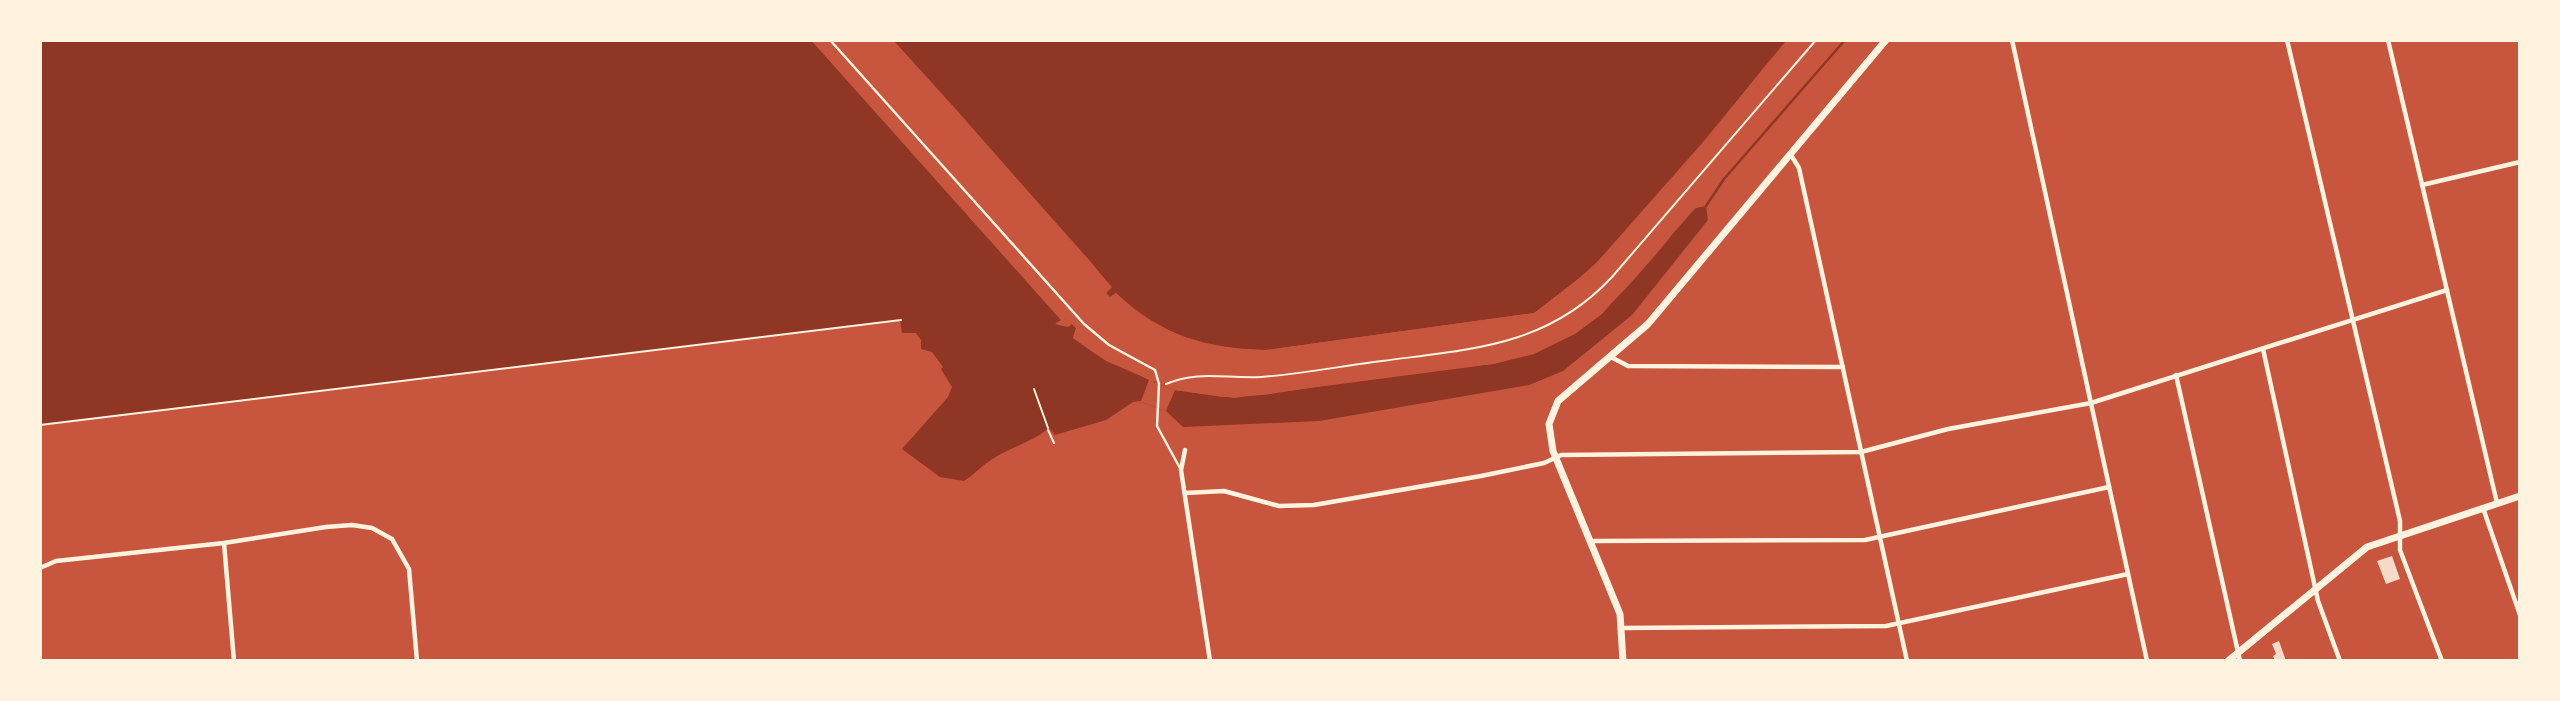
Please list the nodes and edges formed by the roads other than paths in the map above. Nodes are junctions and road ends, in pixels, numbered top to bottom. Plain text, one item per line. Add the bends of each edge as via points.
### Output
1 (830, 40) edge
2 (1886, 40) edge
3 (2012, 40) edge
4 (2287, 40) edge
5 (2388, 40) edge
6 (1789, 153) junction
7 (2520, 162) edge
8 (2422, 185) junction
9 (2447, 289) junction
10 (2352, 319) junction
11 (2263, 349) junction
12 (1610, 356) junction
13 (1843, 367) junction
14 (2176, 375) junction
15 (2091, 403) junction
16 (1185, 450) dead end
17 (1861, 452) junction
18 (1555, 455) junction
19 (1181, 471) junction
20 (2109, 487) junction
21 (1185, 492) junction
22 (2520, 496) edge
23 (2497, 503) junction
24 (2483, 508) junction
25 (2399, 534) junction
26 (1880, 537) junction
27 (1591, 541) junction
28 (224, 542) junction
29 (40, 568) edge
30 (2128, 573) junction
31 (2315, 587) junction
32 (2520, 615) edge
33 (1899, 624) junction
34 (1623, 628) junction
35 (2239, 657) edge
36 (234, 661) edge
37 (417, 661) edge
38 (1210, 661) edge
39 (1623, 661) edge
40 (1907, 661) edge
41 (2147, 661) edge
42 (2228, 661) edge
43 (2340, 661) edge
44 (2442, 661) edge

1 - 19 lane via 1084,324 1109,345 1155,370 1157,426
2 - 6 main road
3 - 15 street
4 - 10 street
5 - 8 street
6 - 12 main road via 1648,324
6 - 13 street via 1799,168
7 - 8 street
8 - 9 street
9 - 10 street
9 - 23 street
10 - 11 street
10 - 25 street via 2400,521
11 - 14 street
11 - 31 street
12 - 13 street via 1628,366
12 - 18 main road via 1553,408 1549,424
13 - 17 street
14 - 15 street
14 - 35 street
15 - 17 street via 1948,429
15 - 20 street
16 - 19 street
17 - 18 street
17 - 26 street
18 - 21 street via 1544,463 1314,505 1279,506 1224,491
18 - 27 main road
19 - 21 street
20 - 26 street
20 - 30 street
21 - 38 street
22 - 23 main road
23 - 24 main road
24 - 25 main road
24 - 32 street
25 - 31 main road via 2362,550
25 - 44 street via 2400,550
26 - 27 street
26 - 33 street
27 - 34 main road
28 - 29 street via 56,561
28 - 36 street
28 - 37 street via 352,525 380,531 393,540 409,569
30 - 33 street
30 - 41 street
31 - 35 main road
31 - 43 street
33 - 34 street
33 - 40 street
34 - 39 main road
35 - 42 main road

